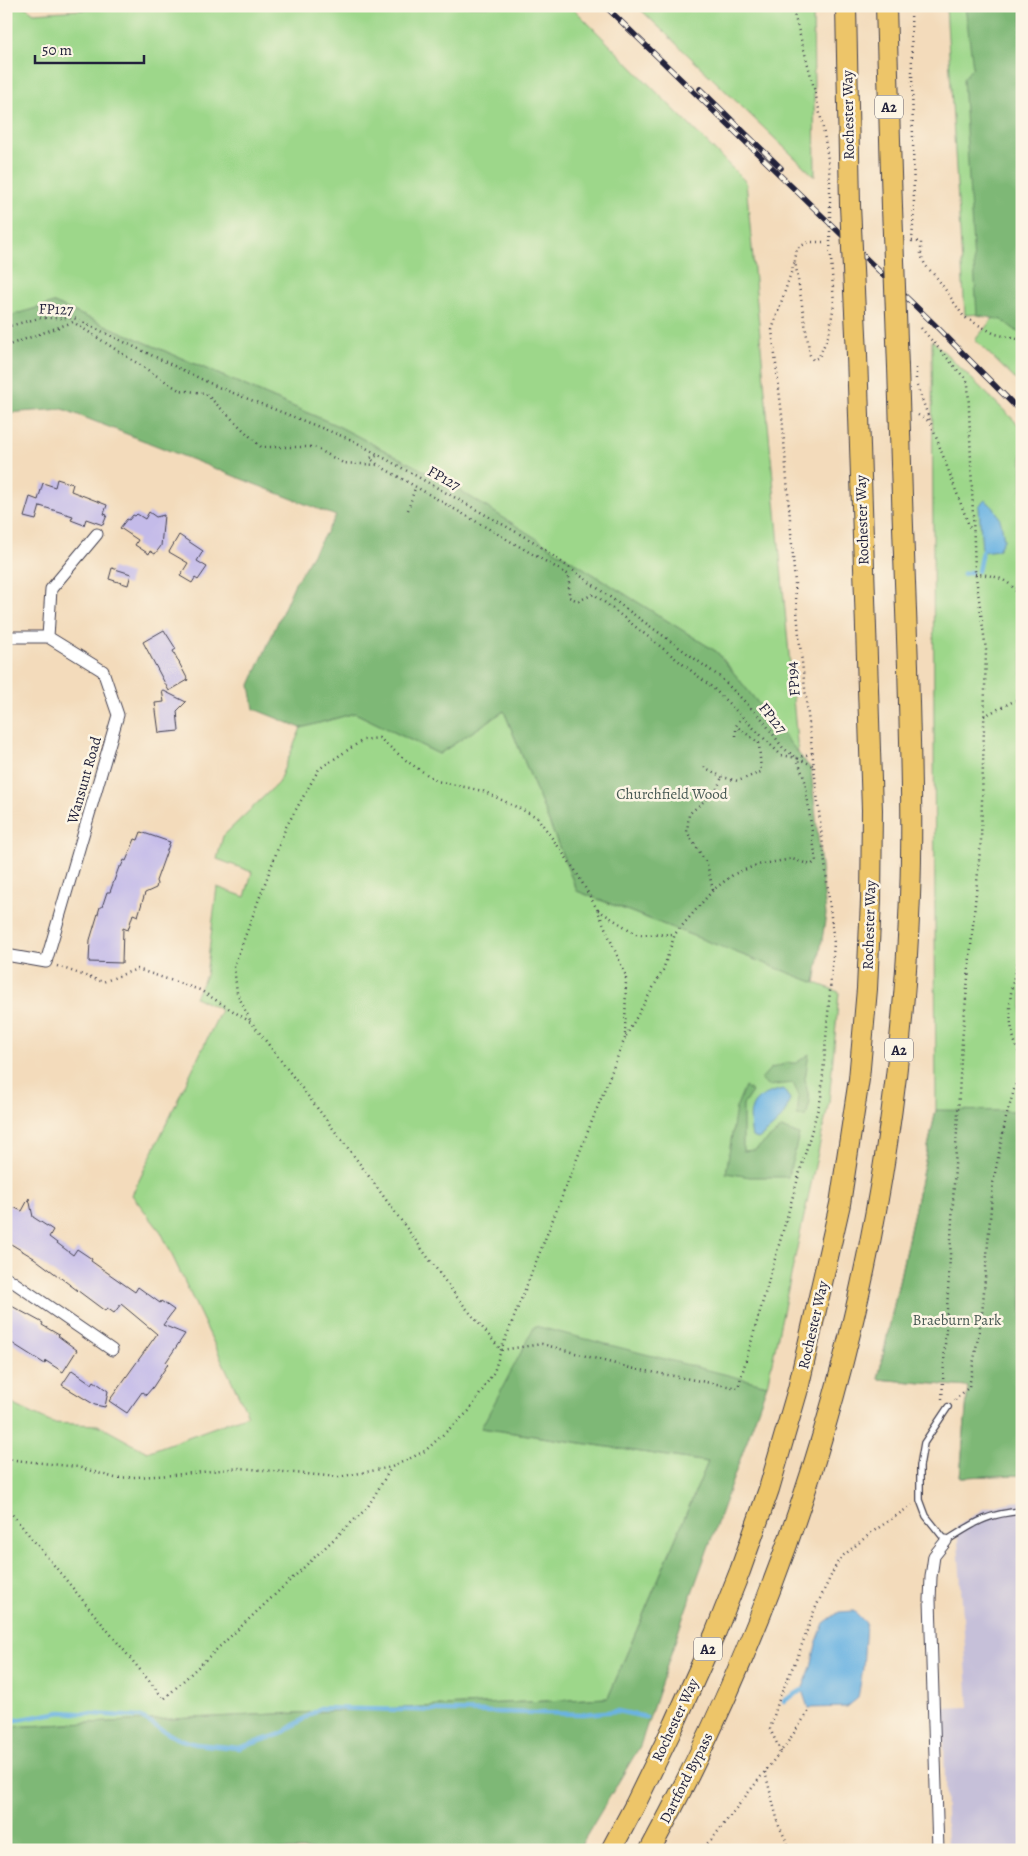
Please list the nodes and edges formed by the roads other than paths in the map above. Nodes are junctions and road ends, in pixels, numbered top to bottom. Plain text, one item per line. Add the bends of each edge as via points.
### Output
1 (846, 6) edge
2 (886, 6) edge
3 (96, 534) dead end
4 (6, 637) edge
5 (48, 637) junction
6 (6, 955) edge
7 (6, 1277) edge
8 (112, 1350) dead end
9 (948, 1407) road end
10 (1022, 1511) edge
11 (946, 1541) junction
12 (1022, 1835) edge
13 (611, 1850) edge
14 (650, 1850) edge
15 (938, 1850) edge
16 (1020, 1850) edge

1 - 13 highway, Rochester Way / A2, bridge via 871,800 871,900 859,1079 840,1204 798,1388 769,1489 715,1634
2 - 14 highway, Dartford Bypass / A2, bridge via 912,797 910,895 895,1091 862,1287 808,1484 775,1580 722,1707
3 - 5 street via 51,589
4 - 5 street
5 - 6 street, Wansunt Road via 103,671 118,715 46,962
7 - 8 street
9 - 11 lane via 924,1443 920,1466 920,1500 926,1516
10 - 11 lane via 981,1519
11 - 15 street via 934,1556 930,1600
12 - 16 lane

